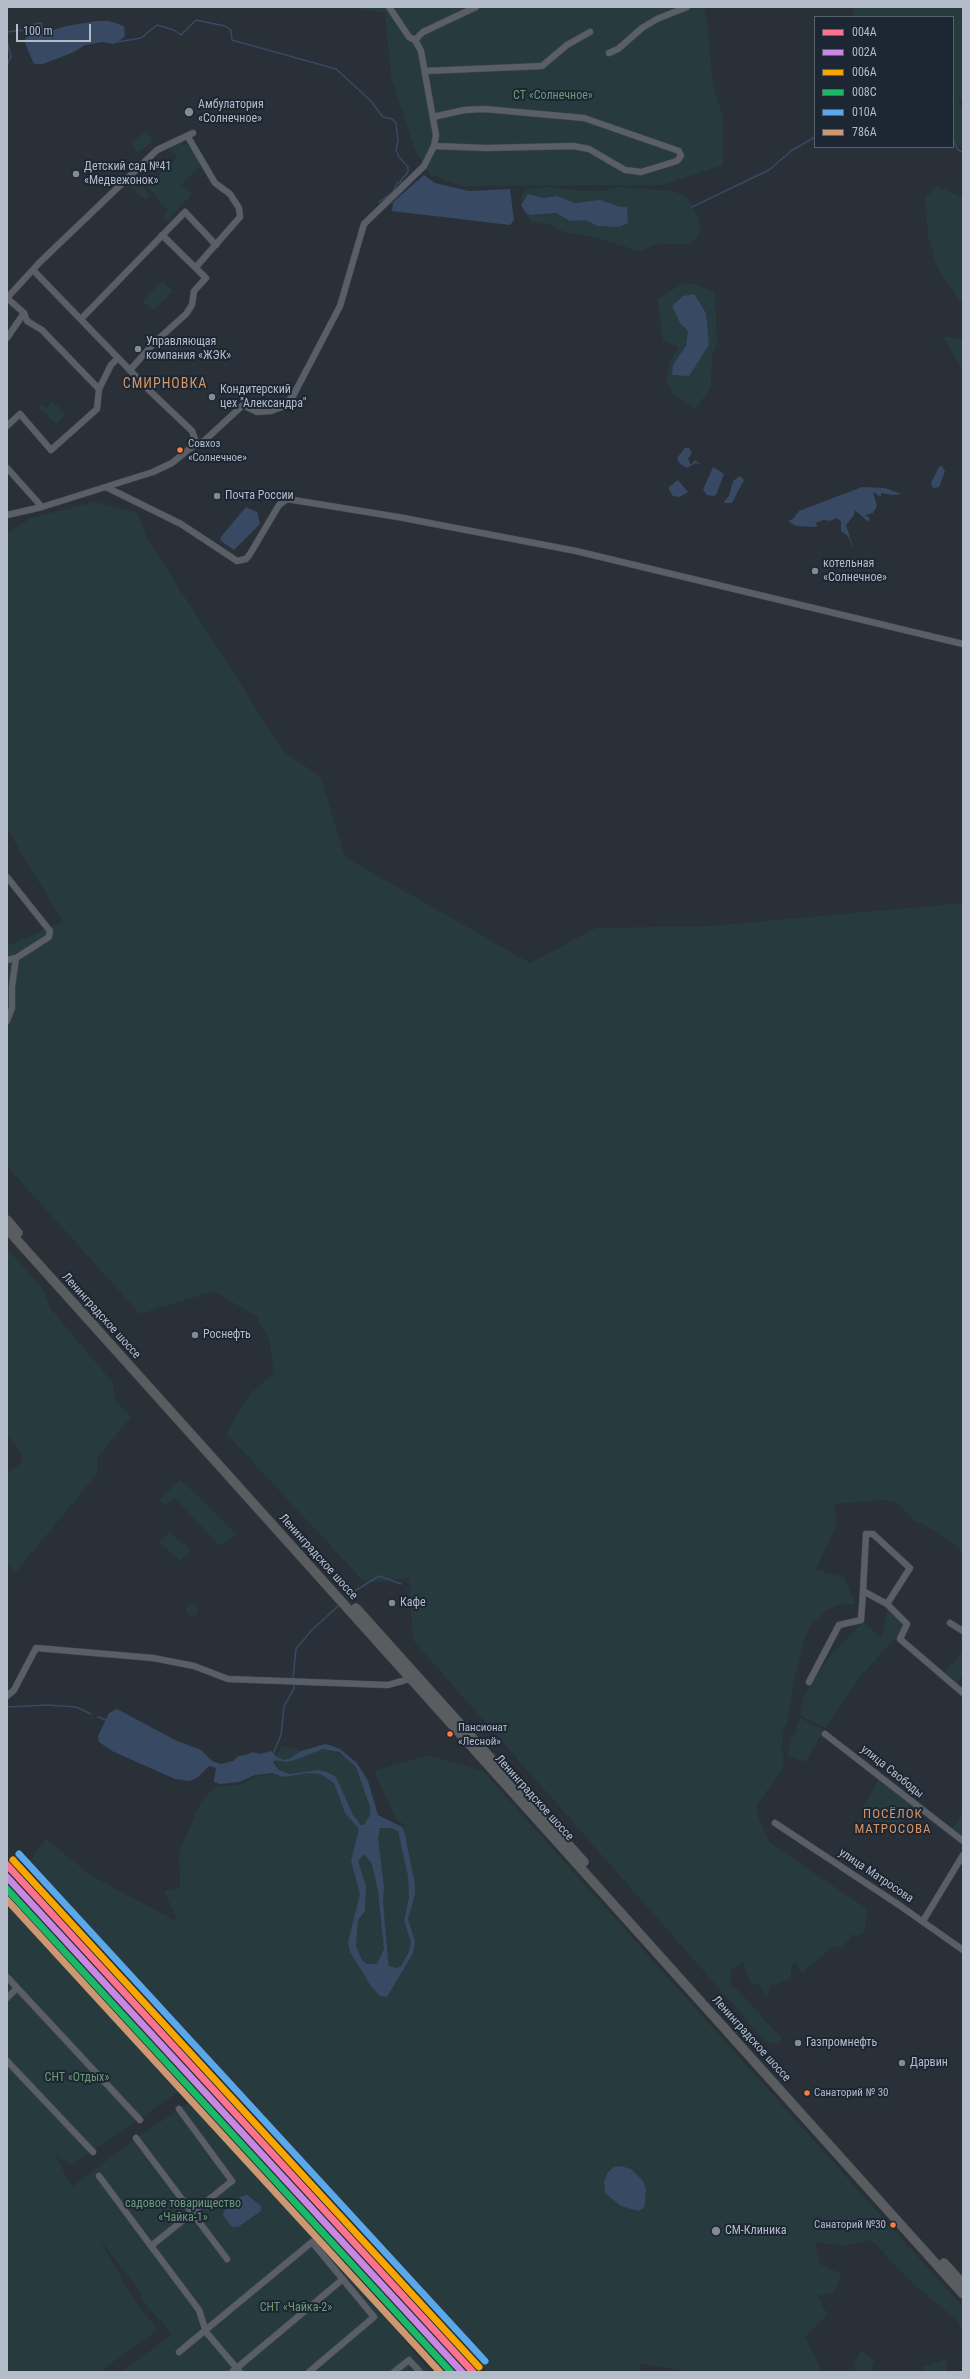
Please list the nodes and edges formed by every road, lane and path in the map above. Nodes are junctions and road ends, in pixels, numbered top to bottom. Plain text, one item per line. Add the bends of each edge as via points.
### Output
1 (389, 7) edge
2 (476, 7) edge
3 (687, 7) edge
4 (590, 32) dead end
5 (415, 40) junction
6 (609, 53) dead end
7 (425, 71) junction
8 (433, 117) junction
9 (434, 146) junction
10 (162, 235) junction
11 (216, 245) junction
12 (196, 267) junction
13 (33, 270) junction
14 (7, 298) edge
15 (24, 313) junction
16 (81, 319) junction
17 (7, 338) edge
18 (118, 358) junction
19 (130, 370) junction
20 (99, 389) junction
21 (7, 426) edge
22 (193, 446) junction
23 (7, 468) edge
24 (108, 488) junction
25 (42, 507) junction
26 (7, 515) edge
27 (963, 644) edge
28 (7, 876) edge
29 (16, 958) junction
30 (7, 960) edge
31 (7, 1021) edge
32 (7, 1220) edge
33 (7, 1229) edge
34 (863, 1592) junction
35 (887, 1604) junction
36 (950, 1623) dead end
37 (963, 1631) edge
38 (414, 1678) junction
39 (808, 1682) dead end
40 (963, 1693) edge
41 (7, 1696) edge
42 (826, 1734) dead end
43 (774, 1823) dead end
44 (963, 1841) edge
45 (963, 1855) edge
46 (923, 1921) junction
47 (963, 1950) edge
48 (7, 1977) edge
49 (17, 1988) junction
50 (7, 1998) edge
51 (7, 2061) edge
52 (180, 2109) dead end
53 (140, 2120) dead end
54 (136, 2138) dead end
55 (93, 2152) dead end
56 (98, 2176) dead end
57 (192, 2212) junction
58 (151, 2246) junction
59 (227, 2259) dead end
60 (343, 2279) junction
61 (963, 2284) edge
62 (963, 2294) edge
63 (206, 2331) junction
64 (179, 2352) dead end
65 (236, 2371) edge
66 (309, 2372) edge
67 (394, 2372) edge
68 (420, 2372) edge

1 - 5 street via 409,37
2 - 5 street via 423,32
3 - 6 street via 657,19
4 - 7 street via 567,45 542,66
5 - 7 street via 421,51
7 - 8 street
8 - 9 street via 436,136
8 - 9 street via 464,110 484,109 584,118 664,145 679,151 681,156 677,161 641,172 624,170 589,149 573,146
9 - 22 street via 424,166 364,224 340,306 293,396 282,407 271,411 257,412 243,405 204,441
10 - 11 street via 185,212
10 - 12 street
10 - 16 street
11 - 12 street
11 - 13 street via 240,217 239,208 230,194 215,183 190,135 157,150
12 - 19 street via 206,278 194,291 191,308
13 - 14 street
13 - 16 street
14 - 15 street
15 - 17 street
15 - 20 street via 27,321 42,330
16 - 18 street
18 - 19 street
18 - 20 street via 111,365
19 - 22 street via 192,431 195,440
20 - 21 street via 98,409 51,450 20,414
22 - 24 street via 172,463
23 - 25 street
24 - 25 street
24 - 27 street via 181,524 237,561 246,559 279,505 287,500 398,517 576,551
25 - 26 street
28 - 29 street via 50,931 49,937
29 - 30 street
29 - 31 street via 12,1008
32 - 38 highway, Ленинградское шоссе
33 - 38 highway, Ленинградское шоссе
34 - 35 street
34 - 35 street via 866,1534 873,1534 910,1568
34 - 39 street via 861,1620 839,1625
35 - 40 street via 907,1624 900,1639
36 - 37 street
38 - 41 street via 388,1685 228,1679 194,1666 153,1658 36,1648 14,1690
38 - 61 highway, Ленинградское шоссе
38 - 62 highway, Ленинградское шоссе
42 - 44 street, улица Свободы
43 - 46 street, улица Матросова
45 - 46 street
46 - 47 street, улица Матросова
48 - 49 street
49 - 50 street
49 - 53 street
51 - 55 street
52 - 57 street via 232,2180
54 - 57 street
56 - 58 street
57 - 58 street
57 - 59 street
58 - 63 street via 199,2310
60 - 63 street via 312,2242
60 - 65 street
60 - 66 street via 374,2317
63 - 64 street
63 - 65 street
67 - 68 street via 408,2360

